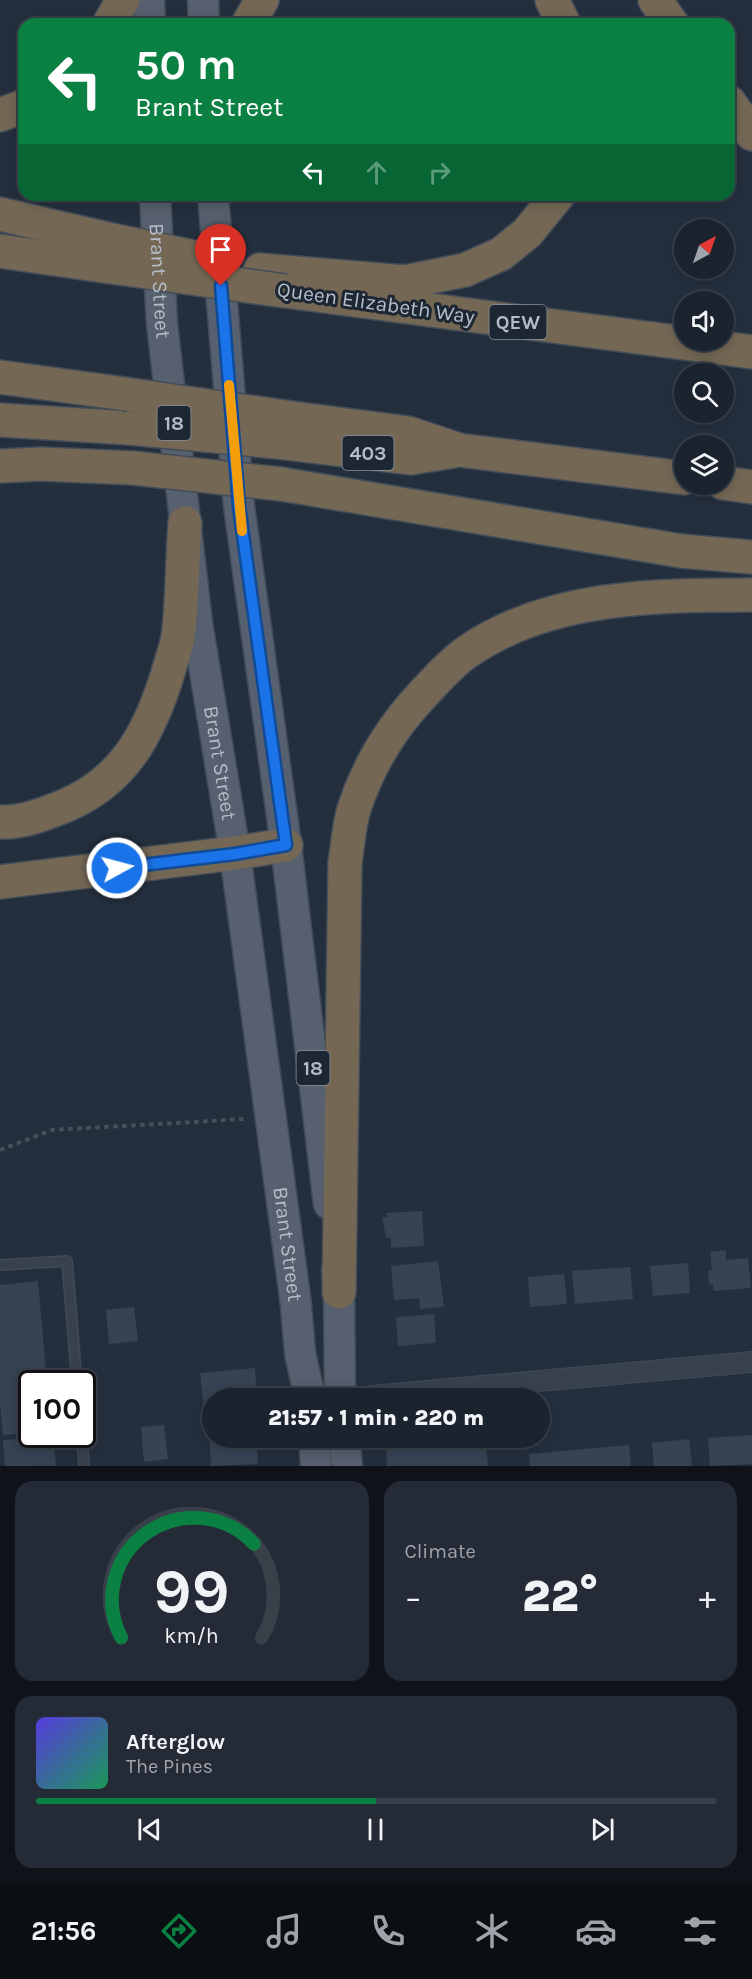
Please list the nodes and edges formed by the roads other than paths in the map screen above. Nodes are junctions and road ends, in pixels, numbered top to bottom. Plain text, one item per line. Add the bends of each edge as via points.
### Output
1 (123, 0) edge
2 (149, 0) edge
3 (203, 0) edge
4 (262, 0) edge
5 (552, 0) edge
6 (655, 0) edge
7 (112, 18) edge
8 (150, 18) edge
9 (204, 18) edge
10 (252, 18) edge
11 (561, 18) edge
12 (668, 18) edge
13 (18, 108) edge
14 (735, 110) edge
15 (0, 115) edge
16 (752, 134) edge
17 (155, 201) edge
18 (214, 201) edge
19 (554, 201) edge
20 (0, 214) edge
21 (0, 251) edge
22 (112, 254) junction
23 (752, 352) edge
24 (0, 377) edge
25 (0, 420) edge
26 (284, 430) junction
27 (0, 466) edge
28 (674, 477) edge
29 (734, 485) edge
30 (752, 487) edge
31 (185, 523) junction
32 (752, 556) edge
33 (752, 595) edge
34 (0, 822) edge
35 (286, 845) junction
36 (235, 854) junction
37 (0, 882) edge
38 (0, 1265) edge
39 (339, 1292) junction
40 (752, 1362) edge
41 (76, 1370) edge
42 (308, 1388) edge
43 (340, 1388) edge
44 (461, 1388) edge
45 (83, 1448) edge
46 (315, 1448) edge
47 (345, 1448) edge
48 (84, 1466) edge
49 (316, 1466) edge
50 (347, 1466) edge

1 - 7 highway
2 - 8 main road
3 - 9 main road
4 - 10 highway
5 - 11 highway
6 - 12 highway
13 - 15 highway
14 - 16 highway
17 - 31 main road, Brant Street / 18 via 162,324
18 - 35 main road, 18 via 239,506
19 - 22 highway, bridge via 501,254 465,270 405,282
20 - 22 highway
21 - 22 highway, Queen Elizabeth Way / QEW
22 - 23 highway, Queen Elizabeth Way / QEW, bridge via 285,291
24 - 26 highway, bridge via 126,394
25 - 26 highway, bridge via 129,428
26 - 28 highway via 408,433 459,450
27 - 32 highway, bridge via 133,468 281,484 681,551
29 - 30 highway
31 - 34 highway via 178,639 159,702 135,750 112,776 70,804 12,823
31 - 36 main road, Brant Street / 18 via 197,623
33 - 39 highway via 675,595 608,601 533,619 466,652 407,711 383,747 354,810 345,862
35 - 36 highway
35 - 39 main road, 18
36 - 37 highway
36 - 42 main road, Brant Street / 18
38 - 41 lane via 67,1261
39 - 43 main road, 18
40 - 44 street
45 - 48 lane
46 - 49 main road
47 - 50 main road

